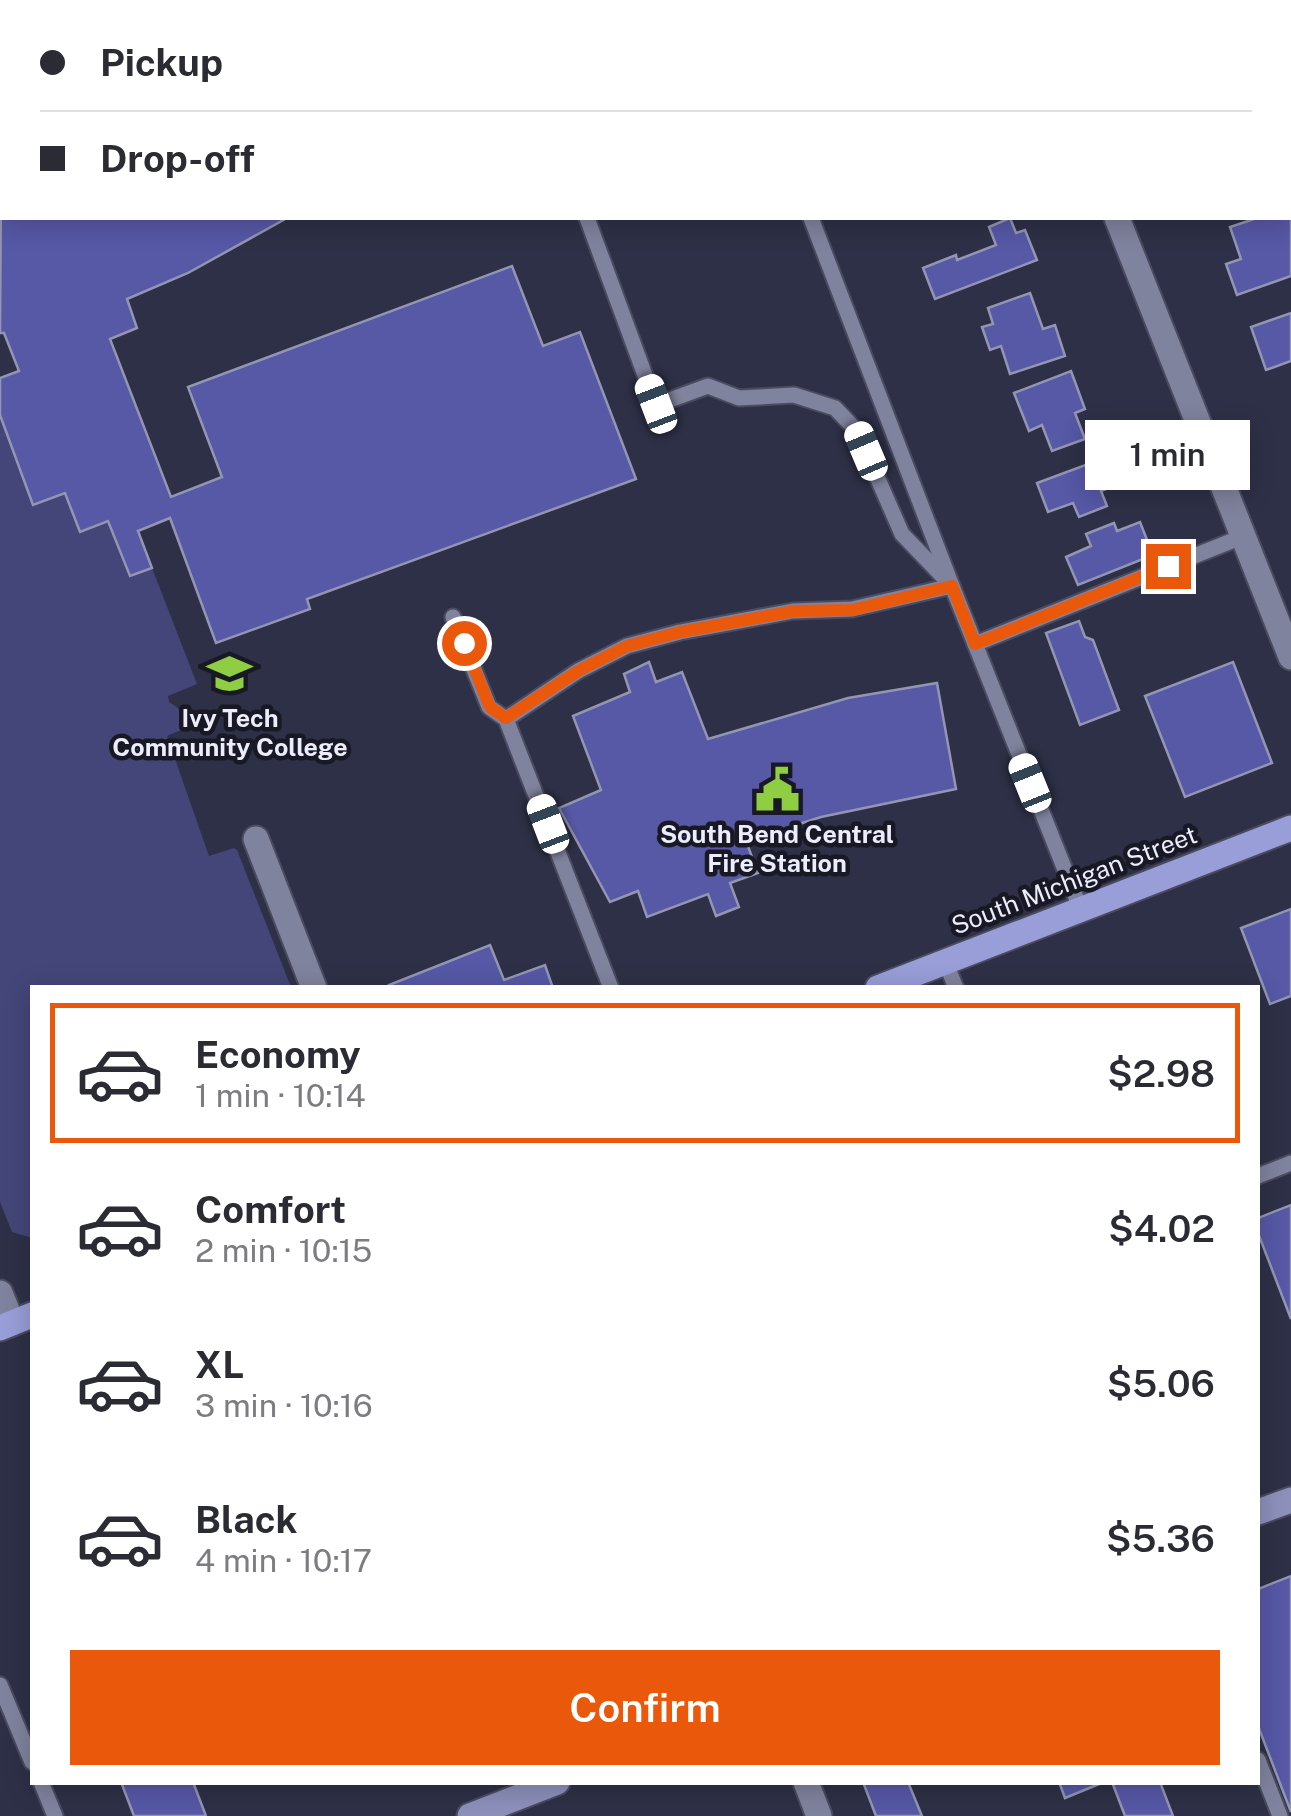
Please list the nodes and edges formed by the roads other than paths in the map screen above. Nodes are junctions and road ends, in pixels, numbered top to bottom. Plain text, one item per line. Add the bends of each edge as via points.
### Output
1 (588, 220) edge
2 (812, 220) edge
3 (1118, 220) edge
4 (1244, 536) junction
5 (952, 586) junction
6 (453, 616) dead end
7 (975, 644) junction
8 (1291, 657) edge
9 (506, 718) junction
10 (1291, 828) edge
11 (256, 839) dead end
12 (1081, 910) junction
13 (946, 962) junction
14 (313, 985) edge
15 (611, 985) edge
16 (886, 985) edge
17 (955, 985) edge
18 (1291, 1163) edge
19 (1260, 1175) edge
20 (0, 1293) edge
21 (15, 1322) edge
22 (1291, 1500) edge
23 (1260, 1511) edge
24 (0, 1685) edge
25 (30, 1757) edge
26 (1260, 1765) edge
27 (42, 1785) edge
28 (549, 1785) edge
29 (807, 1785) edge
30 (55, 1816) edge
31 (470, 1816) edge
32 (819, 1816) edge
33 (1280, 1816) edge

1 - 5 lane via 656,404 708,386 739,398 794,395 835,408 857,430 902,534
2 - 5 lane
3 - 4 street
4 - 7 lane
4 - 8 street
5 - 7 lane
5 - 9 lane via 852,610 794,611 627,646
6 - 9 lane via 490,707
7 - 12 lane
9 - 15 lane
10 - 12 main road, South Michigan Street
11 - 14 street
12 - 13 main road, South Michigan Street
13 - 16 main road, South Michigan Street
13 - 17 lane
18 - 19 lane
20 - 21 street
22 - 23 main road
24 - 25 lane
26 - 33 lane
27 - 30 lane
28 - 31 main road
29 - 32 street

